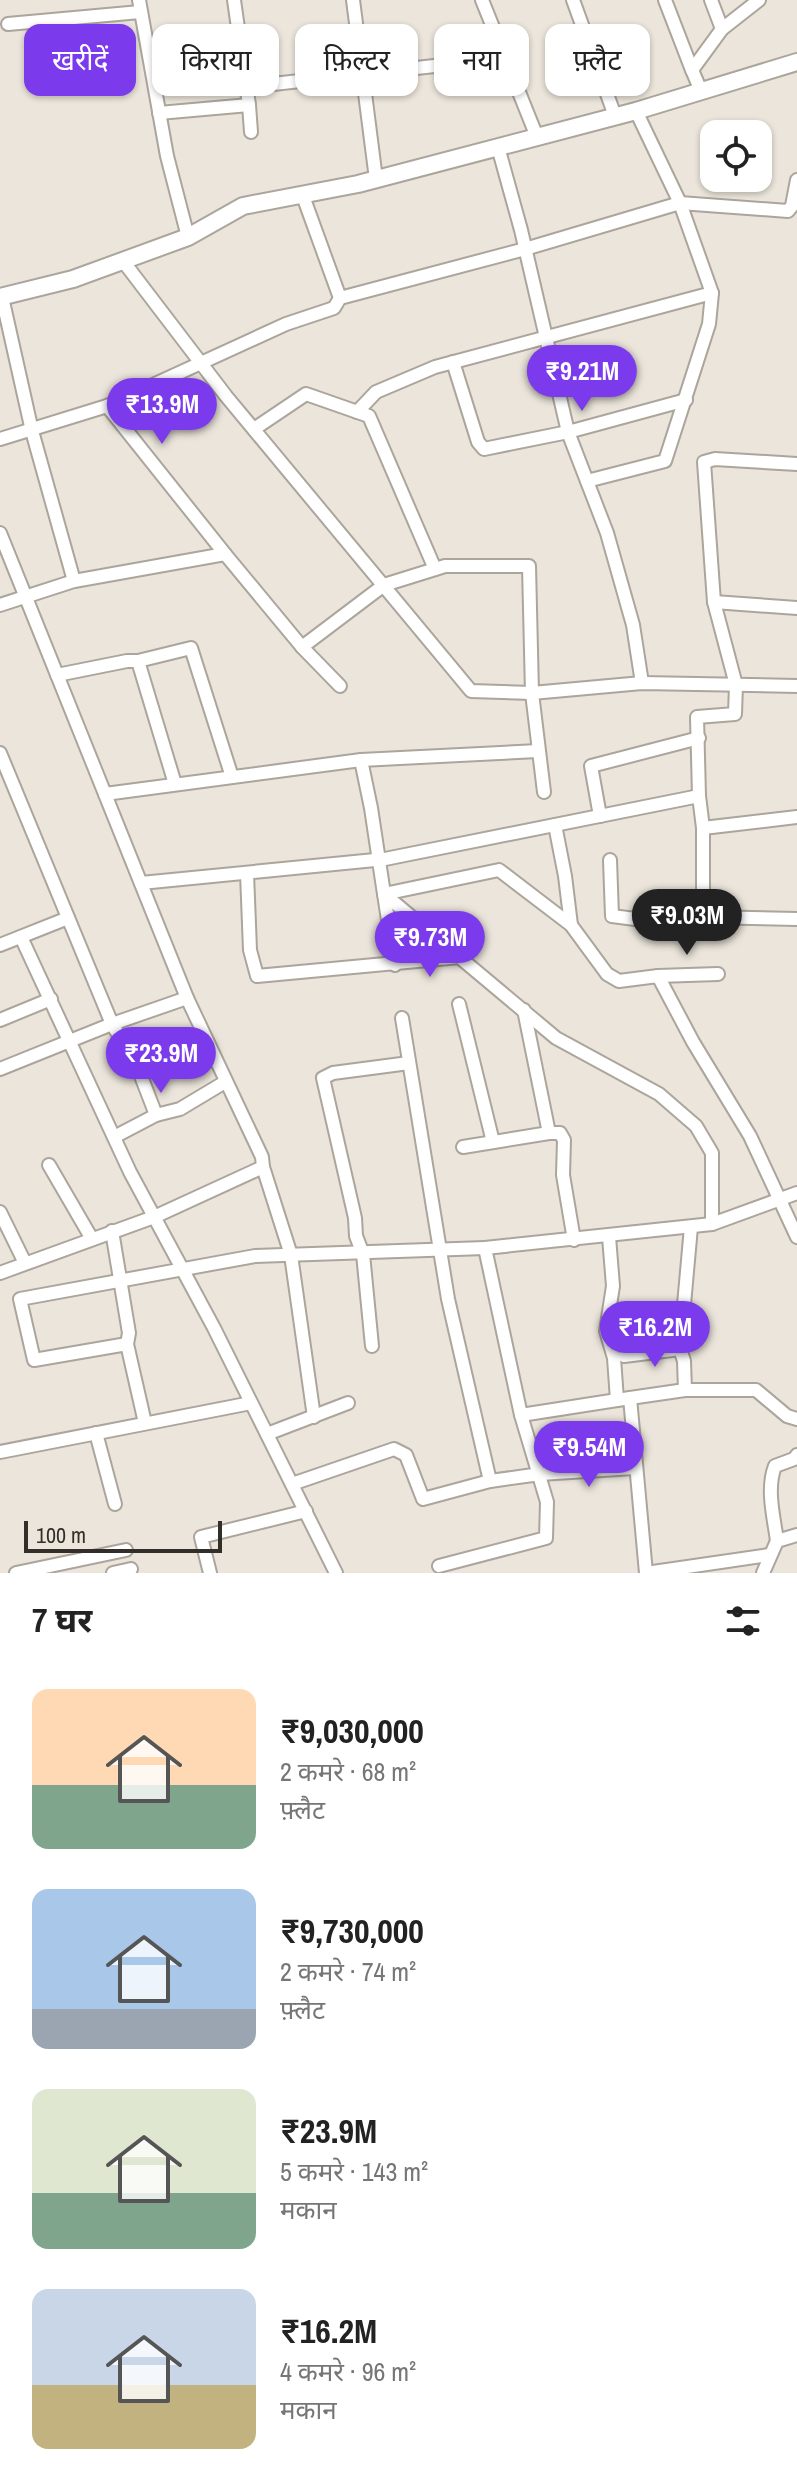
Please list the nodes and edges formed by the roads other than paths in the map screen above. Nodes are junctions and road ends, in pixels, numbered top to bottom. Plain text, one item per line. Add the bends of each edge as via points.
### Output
1 (234, 0) edge
2 (353, 0) edge
3 (482, 0) edge
4 (573, 0) edge
5 (665, 0) edge
6 (711, 0) edge
7 (759, 0) edge
8 (140, 6) edge
9 (8, 24) dead end
10 (237, 24) edge
11 (356, 24) edge
12 (492, 24) edge
13 (722, 29) junction
14 (797, 62) edge
15 (692, 70) junction
16 (701, 91) junction
17 (248, 96) edge
18 (365, 96) edge
19 (521, 96) edge
20 (249, 105) junction
21 (636, 111) junction
22 (159, 113) junction
23 (615, 116) junction
24 (251, 132) dead end
25 (537, 137) junction
26 (498, 147) junction
27 (376, 179) junction
28 (797, 180) edge
29 (303, 196) junction
30 (680, 203) junction
31 (188, 237) junction
32 (525, 249) junction
33 (123, 261) junction
34 (712, 293) junction
35 (1, 297) edge
36 (340, 298) junction
37 (545, 339) junction
38 (200, 361) junction
39 (453, 362) junction
40 (686, 400) junction
41 (107, 406) junction
42 (357, 412) junction
43 (254, 429) junction
44 (32, 431) junction
45 (568, 432) junction
46 (0, 439) edge
47 (797, 464) edge
48 (587, 481) junction
49 (0, 533) edge
50 (225, 554) junction
51 (435, 569) junction
52 (74, 581) junction
53 (384, 585) junction
54 (25, 595) junction
55 (714, 602) junction
56 (0, 605) edge
57 (797, 608) edge
58 (302, 647) junction
59 (138, 661) junction
60 (57, 675) junction
61 (642, 683) junction
62 (736, 685) junction
63 (340, 686) dead end
64 (797, 686) edge
65 (532, 693) junction
66 (699, 738) junction
67 (538, 751) junction
68 (0, 753) edge
69 (361, 760) junction
70 (232, 777) junction
71 (175, 784) junction
72 (544, 792) dead end
73 (105, 794) junction
74 (699, 796) junction
75 (600, 816) junction
76 (797, 817) edge
77 (555, 825) junction
78 (703, 828) junction
79 (378, 860) junction
80 (610, 860) dead end
81 (247, 873) junction
82 (141, 883) junction
83 (384, 894) junction
84 (703, 917) junction
85 (68, 918) junction
86 (797, 919) edge
87 (571, 925) junction
88 (21, 937) junction
89 (0, 945) edge
90 (460, 957) junction
91 (395, 965) junction
92 (718, 974) dead end
93 (658, 976) junction
94 (187, 998) junction
95 (51, 999) junction
96 (459, 1004) dead end
97 (524, 1010) junction
98 (402, 1018) dead end
99 (0, 1020) edge
100 (112, 1024) junction
101 (71, 1041) junction
102 (409, 1063) junction
103 (0, 1069) edge
104 (225, 1082) junction
105 (156, 1115) junction
106 (549, 1133) junction
107 (114, 1137) junction
108 (493, 1142) junction
109 (463, 1147) dead end
110 (49, 1165) dead end
111 (263, 1167) junction
112 (797, 1193) edge
113 (781, 1200) junction
114 (0, 1212) edge
115 (154, 1217) junction
116 (712, 1224) junction
117 (691, 1227) junction
118 (112, 1231) junction
119 (609, 1237) junction
120 (797, 1237) edge
121 (92, 1239) junction
122 (574, 1240) junction
123 (485, 1248) junction
124 (441, 1250) junction
125 (363, 1254) junction
126 (291, 1255) junction
127 (25, 1263) junction
128 (183, 1270) junction
129 (0, 1273) edge
130 (120, 1281) junction
131 (127, 1344) junction
132 (372, 1346) dead end
133 (680, 1349) junction
134 (624, 1356) dead end
135 (685, 1390) junction
136 (624, 1399) junction
137 (251, 1403) junction
138 (348, 1403) dead end
139 (521, 1415) junction
140 (314, 1417) junction
141 (797, 1419) edge
142 (145, 1423) junction
143 (96, 1433) junction
144 (267, 1434) junction
145 (0, 1452) edge
146 (797, 1455) edge
147 (634, 1468) junction
148 (540, 1474) junction
149 (490, 1481) junction
150 (292, 1484) junction
151 (115, 1504) dead end
152 (306, 1511) junction
153 (797, 1535) edge
154 (777, 1541) junction
155 (126, 1550) dead end
156 (769, 1555) junction
157 (439, 1566) dead end
158 (131, 1569) dead end
159 (16, 1573) edge
160 (113, 1573) edge
161 (210, 1573) edge
162 (336, 1573) edge
163 (646, 1573) edge
164 (763, 1573) edge

1 - 10 street
2 - 11 street
3 - 12 street
4 - 23 street
5 - 15 street
6 - 13 street
7 - 13 street
8 - 9 street
8 - 22 street
13 - 15 street
14 - 16 street
15 - 16 street
16 - 21 street
17 - 20 street
18 - 27 street
19 - 25 street
20 - 22 street
20 - 24 street
21 - 23 street
21 - 30 street
22 - 31 street
23 - 25 street
25 - 26 street
26 - 27 street
26 - 32 street
27 - 29 street
28 - 30 street via 788,211
29 - 31 street via 243,206
29 - 36 street
30 - 32 street
30 - 34 street
31 - 33 street
32 - 36 street
32 - 37 street
33 - 35 street
33 - 38 street
34 - 37 street
34 - 40 street via 709,324
35 - 44 street
36 - 38 street via 334,308
37 - 39 street
37 - 45 street
38 - 41 street
38 - 43 street
39 - 42 street via 376,392
39 - 45 street via 484,449
40 - 45 street
40 - 48 street via 665,461
41 - 44 street
41 - 50 street
42 - 43 street via 306,394
42 - 51 street via 369,416
43 - 53 street
44 - 46 street
44 - 52 street
45 - 48 street
47 - 55 street via 704,462
48 - 61 street via 633,625
49 - 54 street
50 - 52 street
50 - 58 street
51 - 53 street
51 - 65 street via 529,566
52 - 54 street
53 - 58 street
53 - 65 street via 471,691
54 - 56 street
54 - 60 street
55 - 57 street
55 - 62 street
58 - 63 street
59 - 60 street
59 - 70 street via 191,648
59 - 71 street
60 - 73 street
61 - 62 street
61 - 65 street
62 - 64 street
62 - 66 street via 735,714 697,717
65 - 67 street
66 - 74 street
66 - 75 street via 591,766
67 - 69 street
67 - 72 street
68 - 85 street
69 - 70 street
69 - 79 street
70 - 71 street
71 - 73 street
73 - 82 street
74 - 75 street
74 - 78 street
75 - 77 street
76 - 78 street
77 - 79 street
77 - 87 street
78 - 84 street
79 - 81 street
79 - 83 street
80 - 84 street via 612,916
81 - 82 street
81 - 91 street via 250,950 257,976
82 - 94 street
83 - 87 street via 499,870
83 - 90 street
83 - 91 street
84 - 86 street
85 - 88 street
85 - 100 street
87 - 93 street via 607,974 619,981
88 - 89 street
88 - 95 street
90 - 91 street
90 - 97 street
92 - 93 street
93 - 113 street
94 - 100 street
94 - 104 street
95 - 99 street
95 - 101 street
96 - 108 street
97 - 106 street
97 - 116 street via 556,1038 659,1094 696,1126 712,1153
98 - 102 street
100 - 101 street
100 - 105 street via 136,1063
101 - 103 street
101 - 107 street
102 - 124 street
102 - 125 street via 323,1078
104 - 105 street via 180,1109
104 - 111 street
105 - 107 street
106 - 108 street
106 - 122 street via 560,1133 564,1140 563,1175
107 - 115 street
108 - 109 street
110 - 121 street
111 - 115 street
111 - 126 street
112 - 113 street
113 - 116 street
113 - 120 street
114 - 127 street
115 - 118 street
115 - 128 street
116 - 117 street
117 - 119 street
117 - 133 street
118 - 121 street
118 - 130 street
119 - 122 street
119 - 136 street via 613,1286 606,1331
121 - 127 street
122 - 123 street
123 - 124 street
123 - 139 street
124 - 125 street
124 - 149 street
125 - 126 street
125 - 132 street
126 - 128 street
126 - 140 street
127 - 129 street
128 - 130 street
128 - 137 street
130 - 131 street
130 - 131 street via 20,1299 34,1360
131 - 142 street
133 - 134 street
133 - 135 street
135 - 136 street
135 - 141 street via 756,1390
136 - 139 street
136 - 147 street
137 - 142 street
137 - 144 street
138 - 140 street
139 - 148 street
140 - 144 street
142 - 143 street
143 - 145 street
143 - 151 street
144 - 150 street
146 - 154 street via 773,1472
147 - 148 street
147 - 163 street
148 - 149 street
148 - 157 street via 547,1502 546,1538
149 - 150 street via 423,1499 406,1455 394,1449
150 - 152 street
152 - 161 street via 201,1537
152 - 162 street
153 - 154 street
154 - 156 street
155 - 159 street
156 - 163 street
156 - 164 street
158 - 160 street

